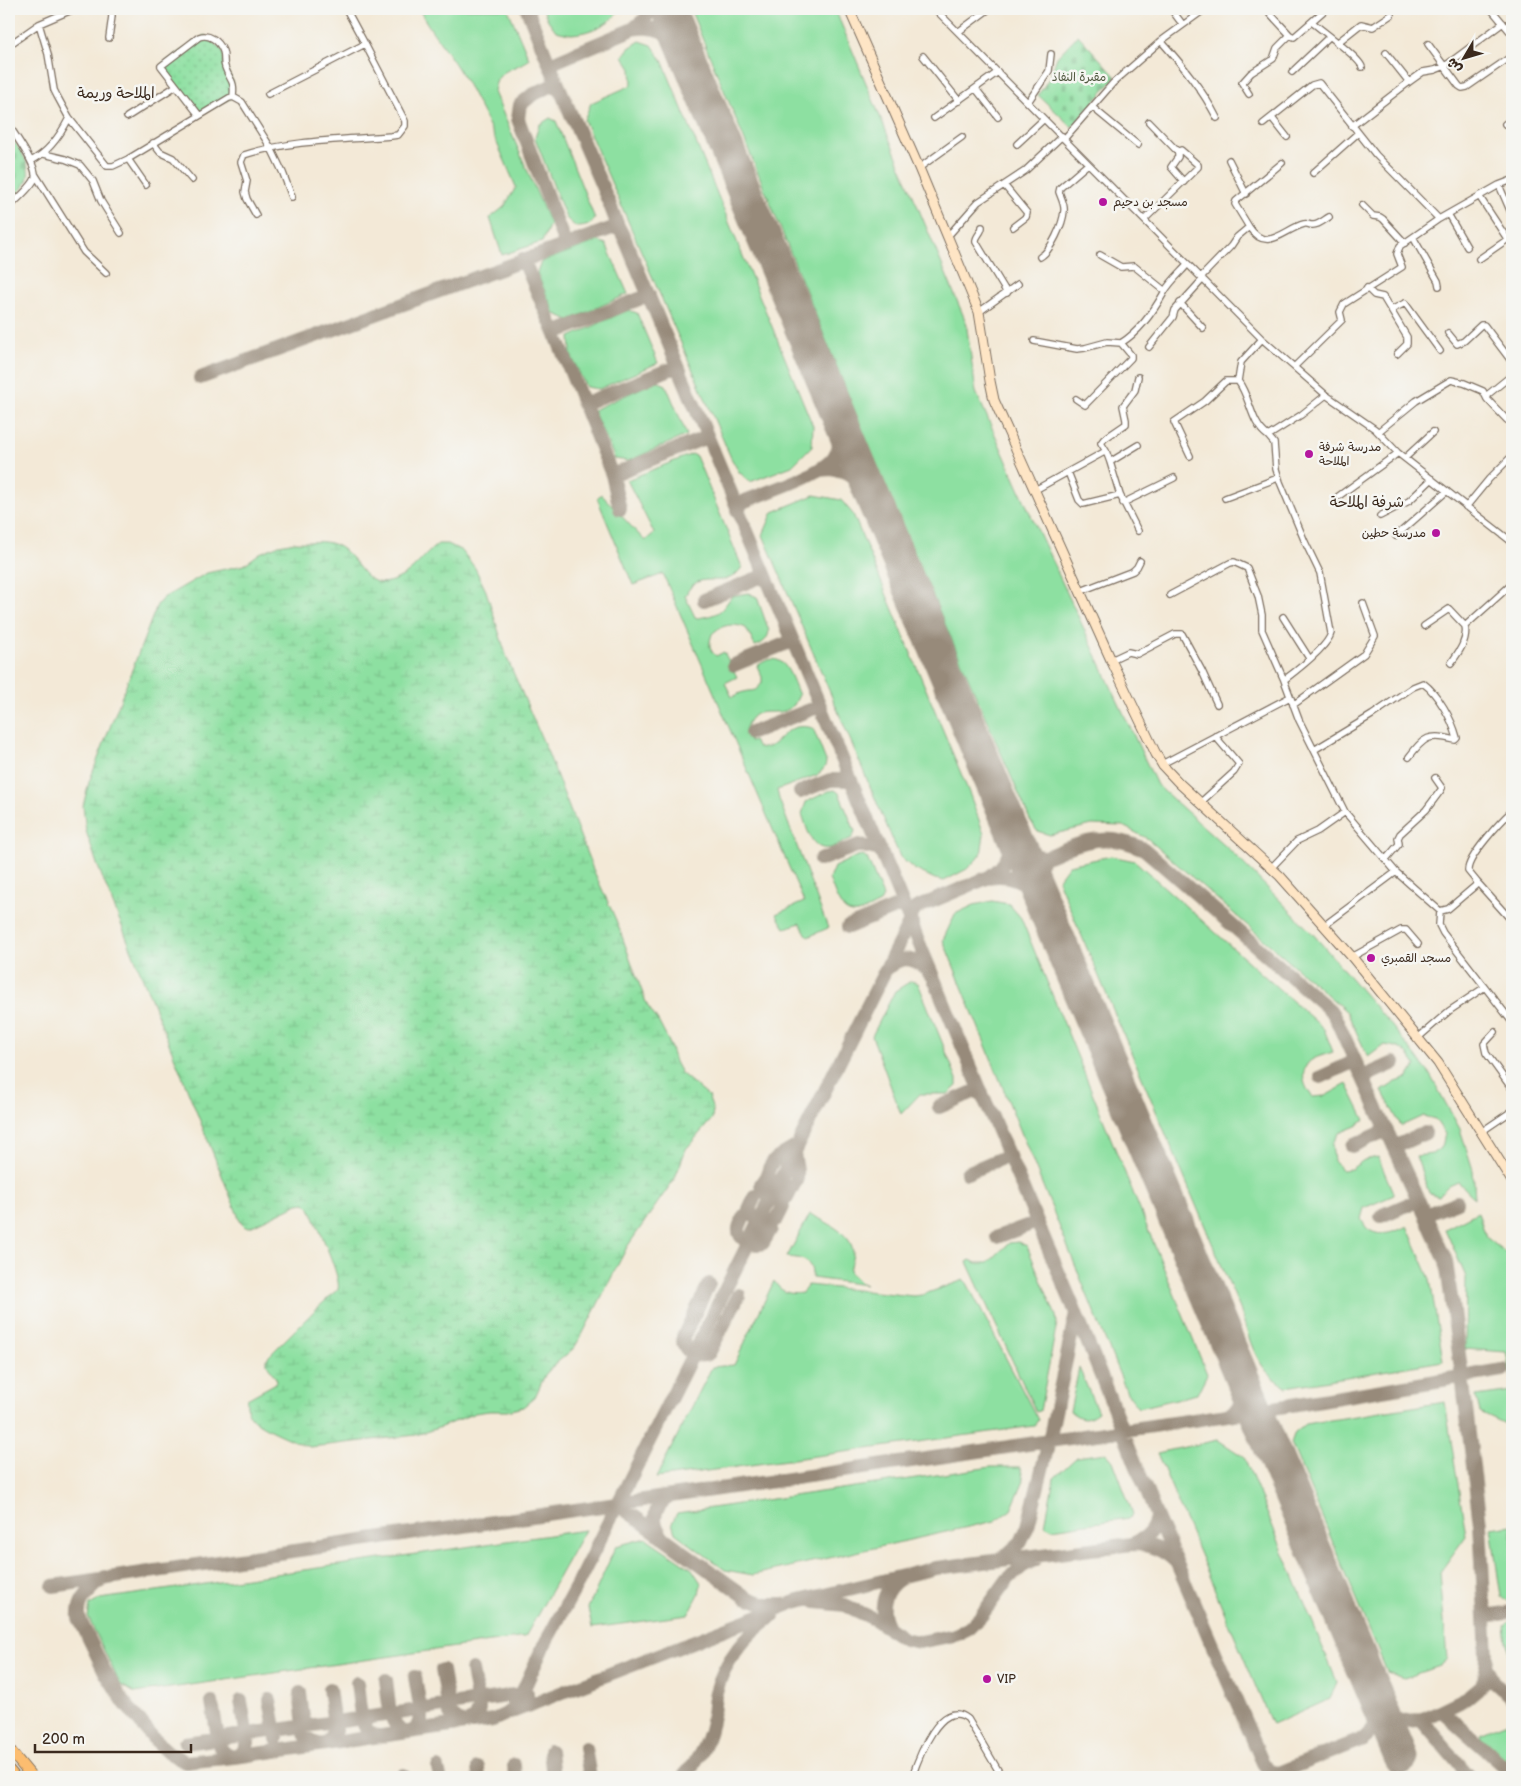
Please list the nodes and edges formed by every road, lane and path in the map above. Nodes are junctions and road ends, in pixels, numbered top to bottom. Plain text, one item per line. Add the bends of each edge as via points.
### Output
1 (74, 9) edge
2 (110, 9) edge
3 (346, 9) edge
4 (849, 9) edge
5 (935, 9) edge
6 (989, 9) edge
7 (1171, 9) edge
8 (1205, 9) edge
9 (1266, 9) edge
10 (1326, 9) edge
11 (1491, 9) edge
12 (1391, 15) dead end
13 (1312, 22) junction
14 (1512, 22) edge
15 (39, 24) junction
16 (1183, 25) junction
17 (1505, 25) junction
18 (958, 32) junction
19 (1512, 34) edge
20 (1290, 35) junction
21 (1328, 37) junction
22 (109, 38) dead end
23 (1161, 41) junction
24 (1337, 43) junction
25 (365, 44) junction
26 (1428, 44) dead end
27 (9, 45) edge
28 (1051, 54) dead end
29 (1386, 54) dead end
30 (923, 56) dead end
31 (1512, 56) edge
32 (1445, 66) junction
33 (1362, 67) dead end
34 (998, 72) junction
35 (1292, 72) dead end
36 (1409, 82) junction
37 (176, 86) junction
38 (976, 89) junction
39 (268, 94) dead end
40 (1249, 94) dead end
41 (233, 97) junction
42 (959, 100) junction
43 (1028, 102) junction
44 (1092, 107) junction
45 (199, 115) junction
46 (998, 117) dead end
47 (69, 118) junction
48 (128, 118) dead end
49 (934, 118) dead end
50 (1217, 118) dead end
51 (1272, 118) junction
52 (1512, 118) edge
53 (1044, 119) junction
54 (1149, 122) dead end
55 (1263, 124) dead end
56 (1505, 124) dead end
57 (9, 125) edge
58 (1352, 126) junction
59 (1358, 133) junction
60 (962, 137) dead end
61 (1063, 137) junction
62 (1287, 137) dead end
63 (153, 143) junction
64 (1017, 144) dead end
65 (1138, 145) dead end
66 (271, 148) junction
67 (1178, 152) junction
68 (44, 154) junction
69 (128, 159) junction
70 (1230, 160) dead end
71 (31, 161) junction
72 (1282, 163) dead end
73 (1088, 164) junction
74 (919, 168) junction
75 (1312, 173) dead end
76 (35, 174) junction
77 (192, 180) dead end
78 (1512, 180) edge
79 (1184, 182) junction
80 (146, 185) dead end
81 (1004, 185) junction
82 (1499, 185) junction
83 (1246, 194) junction
84 (1479, 196) junction
85 (292, 197) dead end
86 (1362, 205) dead end
87 (9, 207) edge
88 (1448, 214) junction
89 (256, 215) dead end
90 (1512, 215) edge
91 (1329, 217) dead end
92 (1440, 219) junction
93 (1145, 220) junction
94 (982, 227) dead end
95 (1013, 227) dead end
96 (1249, 227) junction
97 (121, 233) dead end
98 (948, 236) junction
99 (1413, 237) junction
100 (1510, 237) edge
101 (1405, 243) junction
102 (1468, 247) dead end
103 (1100, 255) dead end
104 (1040, 258) dead end
105 (1479, 259) dead end
106 (1188, 264) junction
107 (106, 273) dead end
108 (1202, 278) junction
109 (1018, 284) dead end
110 (1439, 286) dead end
111 (1367, 288) junction
112 (1164, 291) junction
113 (1007, 293) junction
114 (1180, 303) junction
115 (1391, 310) junction
116 (979, 312) junction
117 (1203, 328) dead end
118 (1448, 333) dead end
119 (1262, 339) junction
120 (1034, 341) dead end
121 (1121, 343) junction
122 (1149, 347) dead end
123 (1440, 351) dead end
124 (1397, 354) dead end
125 (1512, 362) edge
126 (1294, 368) junction
127 (1512, 375) edge
128 (1138, 377) dead end
129 (1238, 381) junction
130 (1326, 395) junction
131 (1486, 396) junction
132 (1076, 399) dead end
133 (1507, 420) dead end
134 (1378, 432) junction
135 (1433, 432) dead end
136 (1268, 436) junction
137 (1138, 445) dead end
138 (1106, 451) junction
139 (1398, 453) junction
140 (1190, 456) dead end
141 (1405, 458) junction
142 (1510, 459) dead end
143 (1110, 462) junction
144 (1068, 472) junction
145 (1174, 478) dead end
146 (1278, 478) junction
147 (1432, 479) junction
148 (1035, 490) junction
149 (1447, 491) junction
150 (1120, 495) junction
151 (1225, 498) dead end
152 (1336, 498) dead end
153 (1123, 503) junction
154 (1466, 507) junction
155 (1380, 516) dead end
156 (1138, 531) dead end
157 (1396, 536) dead end
158 (1512, 542) edge
159 (1140, 561) dead end
160 (1512, 584) edge
161 (1081, 592) junction
162 (1170, 595) dead end
163 (1363, 603) dead end
164 (1283, 617) dead end
165 (1424, 626) dead end
166 (1465, 626) junction
167 (1310, 658) junction
168 (1111, 660) junction
169 (1451, 663) dead end
170 (1284, 680) junction
171 (1290, 697) junction
172 (1217, 704) dead end
173 (1293, 705) junction
174 (1215, 736) junction
175 (1314, 750) junction
176 (1409, 757) dead end
177 (1162, 764) junction
178 (1435, 778) dead end
179 (1200, 803) junction
180 (1512, 811) edge
181 (1345, 812) junction
182 (1386, 859) junction
183 (1271, 868) junction
184 (1396, 872) junction
185 (1477, 882) junction
186 (1440, 911) junction
187 (1512, 921) edge
188 (1324, 925) junction
189 (1418, 944) dead end
190 (1352, 956) junction
191 (1485, 987) junction
192 (1512, 1022) edge
193 (1495, 1032) dead end
194 (1419, 1038) junction
195 (1512, 1089) edge
196 (1512, 1111) edge
197 (1481, 1132) junction
198 (1512, 1181) edge
199 (9, 1749) edge
200 (9, 1770) edge
201 (15, 1777) edge
202 (32, 1777) edge
203 (912, 1777) edge
204 (1002, 1777) edge

1 - 15 street
2 - 22 street
3 - 25 street
4 - 74 main road
5 - 18 street
6 - 18 street
7 - 16 street
8 - 16 street
9 - 20 street
10 - 13 street
11 - 17 street
12 - 24 street via 1373,27 1361,24
13 - 20 street via 1297,36
13 - 21 street
14 - 17 street
15 - 27 street
15 - 47 street via 54,90
16 - 23 street
17 - 19 street
17 - 32 street
18 - 34 street
20 - 40 street via 1277,48 1273,59 1242,83
21 - 24 street
21 - 35 street
23 - 44 street via 1113,83
23 - 50 street via 1191,75
24 - 33 street via 1355,56
25 - 39 street
25 - 66 street via 404,121 403,131 391,136
26 - 32 street
28 - 43 street via 1049,71
29 - 36 street
30 - 42 street
31 - 32 street via 1465,88 1458,86
32 - 36 street via 1423,72
34 - 38 street
34 - 43 street
36 - 58 street
37 - 41 street via 160,66 208,35 223,50 224,67 234,86
37 - 45 street
37 - 48 street
38 - 42 street
38 - 46 street
41 - 45 street
41 - 66 street via 242,102
42 - 49 street
43 - 53 street
44 - 61 street
44 - 65 street
45 - 63 street
47 - 68 street
47 - 69 street via 107,166
51 - 55 street
51 - 58 street via 1312,85 1319,84
51 - 62 street
52 - 56 street
53 - 61 street
53 - 64 street
54 - 67 street
57 - 71 street
58 - 59 street
59 - 75 street
59 - 92 street
60 - 74 street
61 - 73 street
61 - 81 street via 1026,171
63 - 69 street
63 - 77 street via 160,152 173,158
66 - 85 street
66 - 89 street via 244,156 241,160 247,181 245,192
67 - 79 street via 1171,167
67 - 79 street via 1182,150 1198,165
68 - 71 street
68 - 97 street via 80,165 93,181
69 - 80 street
70 - 83 street
71 - 76 street
72 - 83 street
73 - 93 street
73 - 104 street via 1059,190 1063,215 1048,250
74 - 98 main road
76 - 87 street via 33,181
76 - 107 street via 84,252
78 - 82 street
79 - 93 street
81 - 95 street via 1027,213
81 - 98 street via 978,202
82 - 84 street
82 - 90 street
83 - 96 street via 1235,204
84 - 88 street
84 - 100 street
86 - 101 street via 1373,216 1383,219
88 - 92 street
88 - 102 street
91 - 96 street via 1316,225 1304,224 1268,239 1257,236
92 - 99 street
93 - 106 street
94 - 113 street via 976,242
96 - 108 street
98 - 116 main road
99 - 101 street
99 - 110 street
100 - 105 street
101 - 111 street via 1397,251 1402,266
103 - 112 street via 1121,267 1134,266
106 - 108 street
106 - 112 street
108 - 114 street
108 - 119 street
109 - 113 street
111 - 115 street via 1374,295 1383,297
111 - 126 street via 1342,306 1342,320
112 - 121 street via 1132,335
113 - 116 street
114 - 117 street
114 - 122 street
115 - 123 street via 1405,303
115 - 124 street via 1408,339
116 - 148 main road via 992,393
118 - 125 street via 1458,344 1484,325
119 - 126 street
119 - 129 street via 1242,362
120 - 121 street via 1077,349 1108,342
121 - 132 street via 1131,358 1085,405
126 - 130 street
127 - 131 street
128 - 138 street via 1135,390 1123,406 1126,424 1101,443
129 - 136 street via 1259,428
129 - 140 street via 1226,380 1205,401 1174,422
130 - 134 street
130 - 136 street
131 - 133 street
131 - 134 street via 1483,391 1452,380 1416,401
134 - 139 street
135 - 141 street
136 - 146 street via 1274,443
137 - 143 street
138 - 143 street
138 - 144 street
139 - 141 street
139 - 152 street
141 - 147 street
142 - 154 street
143 - 150 street
144 - 148 street
144 - 150 street via 1083,504
145 - 153 street
146 - 151 street
146 - 167 street via 1318,568 1328,612 1331,635
147 - 149 street
147 - 155 street via 1409,501
148 - 161 main road
149 - 154 street
149 - 157 street
150 - 153 street
153 - 156 street
154 - 158 street
159 - 161 street via 1133,571
160 - 166 street
161 - 168 main road
162 - 170 street via 1230,563 1247,568 1258,596 1262,630
163 - 173 street via 1375,636 1368,650
164 - 167 street
165 - 166 street via 1449,608
166 - 169 street via 1463,643
167 - 170 street
168 - 172 street via 1128,652 1137,654 1175,634 1182,634
168 - 177 main road
170 - 171 street
171 - 173 street
171 - 174 street
173 - 175 street
174 - 177 street
174 - 179 street via 1239,764
175 - 176 street via 1423,683 1443,706 1457,738 1427,738
175 - 181 street
177 - 179 main road
178 - 182 street via 1441,790 1426,810 1400,834 1400,844
179 - 183 main road
180 - 185 street via 1469,864 1468,871
181 - 182 street
181 - 183 street via 1318,831 1296,841
182 - 184 street
183 - 188 main road
184 - 186 street
184 - 188 street
185 - 186 street via 1469,893 1448,909
185 - 187 street
186 - 191 street via 1439,925 1443,933
188 - 190 main road
189 - 190 street via 1406,930 1401,930
190 - 194 main road
191 - 192 street
191 - 194 street via 1449,1011
193 - 195 street via 1484,1044 1486,1052
194 - 197 main road
196 - 197 street
197 - 198 main road
199 - 202 highway
200 - 201 highway
203 - 204 street via 934,1730 946,1716 958,1714 970,1722

